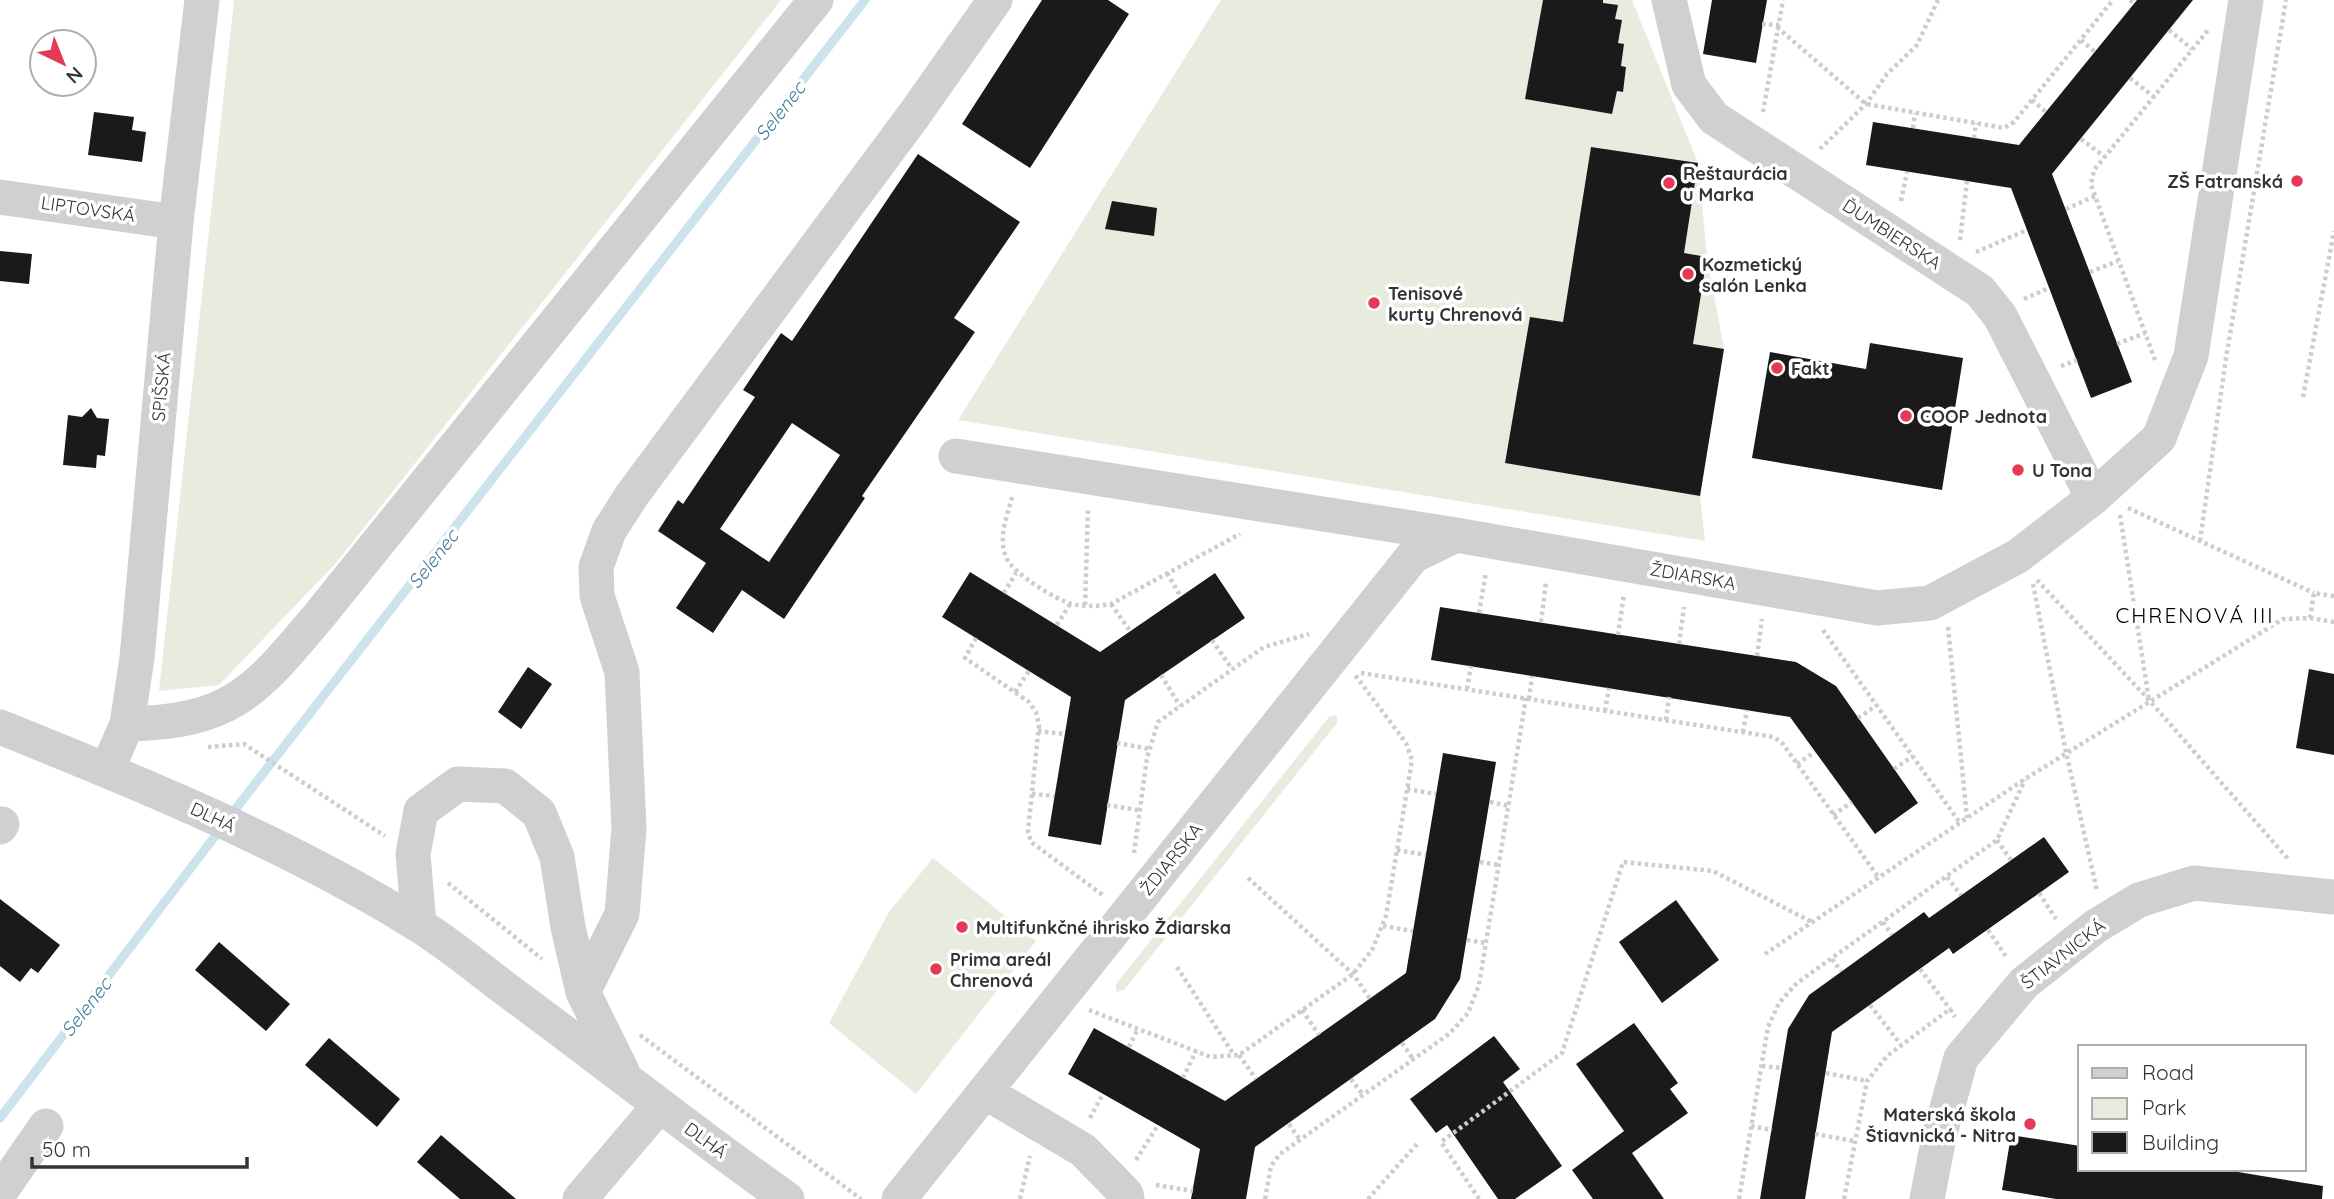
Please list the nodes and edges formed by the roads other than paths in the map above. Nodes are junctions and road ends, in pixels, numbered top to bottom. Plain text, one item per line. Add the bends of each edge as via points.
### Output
1 (202, 0) edge
2 (816, 0) edge
3 (995, 0) edge
4 (1669, 0) edge
5 (2246, 0) edge
6 (0, 197) edge
7 (176, 222) junction
8 (956, 456) dead end
9 (2093, 498) junction
10 (1456, 535) junction
11 (127, 724) junction
12 (0, 727) edge
13 (107, 770) junction
14 (2334, 897) edge
15 (419, 925) junction
16 (583, 992) junction
17 (626, 1081) junction
18 (985, 1092) junction
19 (659, 1106) junction
20 (46, 1126) dead end
21 (1141, 1187) edge
22 (0, 1192) edge
23 (580, 1199) edge
24 (787, 1199) edge
25 (899, 1199) edge
26 (1927, 1199) edge

1 - 7 street, SPIŠSKÁ
2 - 11 street via 263,680 244,696 200,715 164,724
3 - 16 street via 609,531 596,567 597,596 622,672 629,828 622,914
4 - 9 street, ĎUMBIERSKA via 1689,85 1714,118 1980,290 2000,316
5 - 9 street via 2191,356 2159,438
6 - 7 street, LIPTOVSKÁ
7 - 11 street, SPIŠSKÁ via 137,658
8 - 10 street, ŽDIARSKA
9 - 10 street, ŽDIARSKA via 1938,610 1877,608
10 - 18 street, ŽDIARSKA via 1412,556
11 - 13 street, SPIŠSKÁ
12 - 13 street, DLHÁ
13 - 15 street, DLHÁ via 250,835
14 - 26 street, ŠTIAVNICKÁ via 2194,883 2139,900 2096,926 2024,982 1961,1058
15 - 16 street, DLHÁ via 413,854 421,811 458,784 505,786 539,813 557,857
15 - 17 street, DLHÁ
16 - 17 street, DLHÁ
17 - 19 street, DLHÁ
18 - 21 street via 1083,1150 1126,1194
18 - 25 street, ŽDIARSKA
19 - 23 street
19 - 24 street, DLHÁ
20 - 22 street

